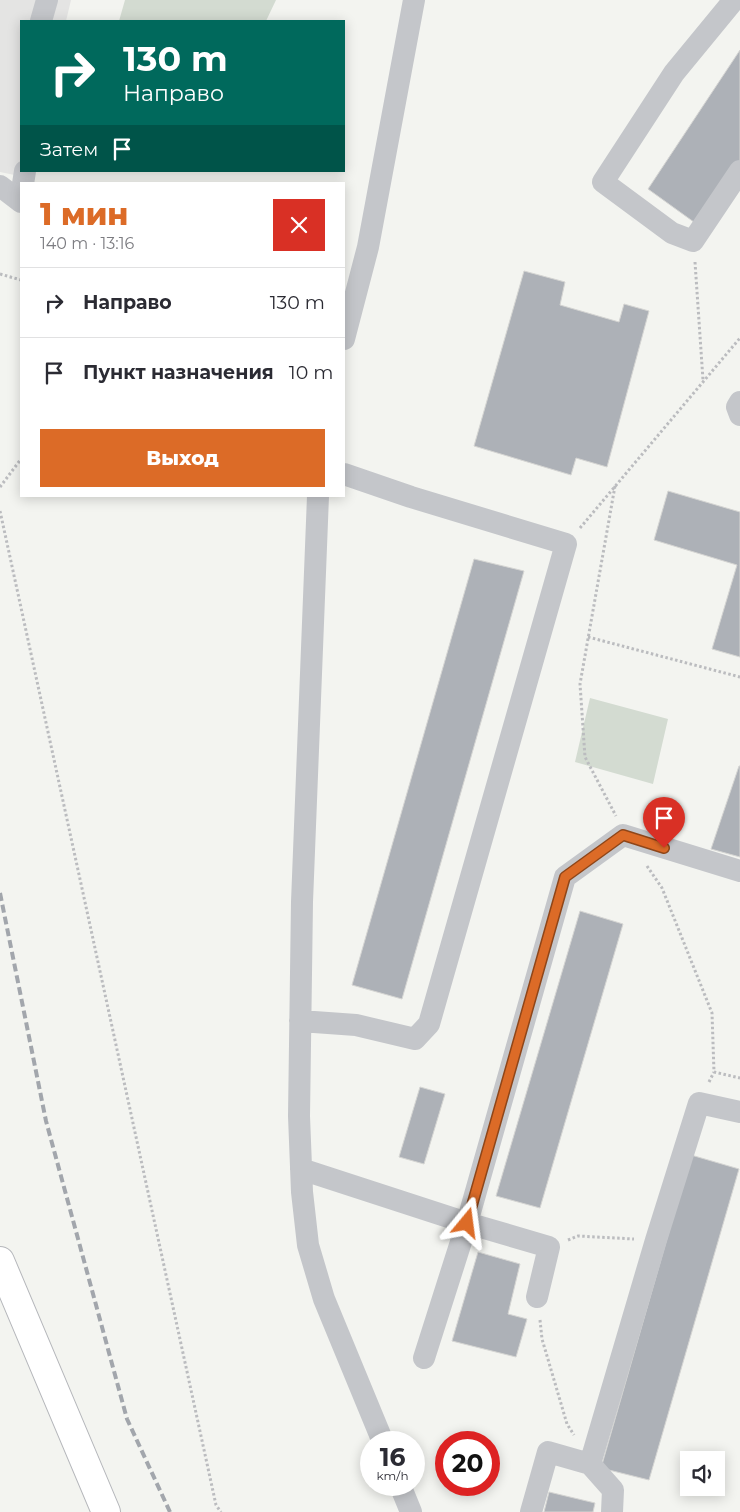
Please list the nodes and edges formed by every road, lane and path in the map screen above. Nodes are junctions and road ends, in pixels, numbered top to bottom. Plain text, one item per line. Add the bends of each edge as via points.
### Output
1 (47, 0) edge
2 (414, 0) edge
3 (734, 0) edge
4 (41, 20) edge
5 (740, 171) edge
6 (0, 186) edge
7 (20, 201) edge
8 (693, 241) junction
9 (0, 274) edge
10 (20, 280) edge
11 (345, 335) edge
12 (740, 338) edge
13 (703, 381) junction
14 (740, 402) edge
15 (740, 415) edge
16 (20, 460) edge
17 (345, 474) edge
18 (615, 486) junction
19 (0, 487) edge
20 (318, 497) edge
21 (0, 511) edge
22 (566, 544) junction
23 (588, 637) junction
24 (740, 677) edge
25 (626, 836) junction
26 (740, 871) edge
27 (300, 1022) junction
28 (740, 1078) edge
29 (740, 1112) edge
30 (301, 1169) junction
31 (467, 1223) junction
32 (656, 1240) junction
33 (549, 1247) junction
34 (0, 1261) edge
35 (537, 1297) joint
36 (424, 1358) dead end
37 (378, 1431) edge
38 (590, 1464) junction
39 (405, 1496) edge
40 (106, 1512) edge
41 (221, 1512) edge
42 (412, 1512) edge
43 (531, 1512) edge
44 (612, 1512) edge

1 - 4 street
2 - 11 street via 368,247
3 - 8 street via 674,73 603,182 672,233
5 - 8 street
6 - 7 street
8 - 13 path
9 - 10 path
12 - 13 path
13 - 18 path
14 - 15 street via 737,407
16 - 19 path
17 - 22 street
18 - 22 path
18 - 23 path
20 - 27 street
21 - 41 path via 216,1505
22 - 27 street via 429,1024 416,1039 356,1025
23 - 24 path
23 - 25 path via 580,684 585,757
25 - 26 street
25 - 28 path via 662,888 712,1013 714,1072
25 - 31 street via 623,835 565,877
27 - 30 street
29 - 32 street via 700,1103
30 - 31 street
30 - 37 street via 308,1245 324,1299
31 - 33 street
31 - 36 street
32 - 33 path via 578,1236
32 - 38 street
33 - 35 street
34 - 40 main road
35 - 38 path via 542,1339 567,1424
38 - 43 street via 548,1452
38 - 44 street via 613,1490
39 - 42 street

